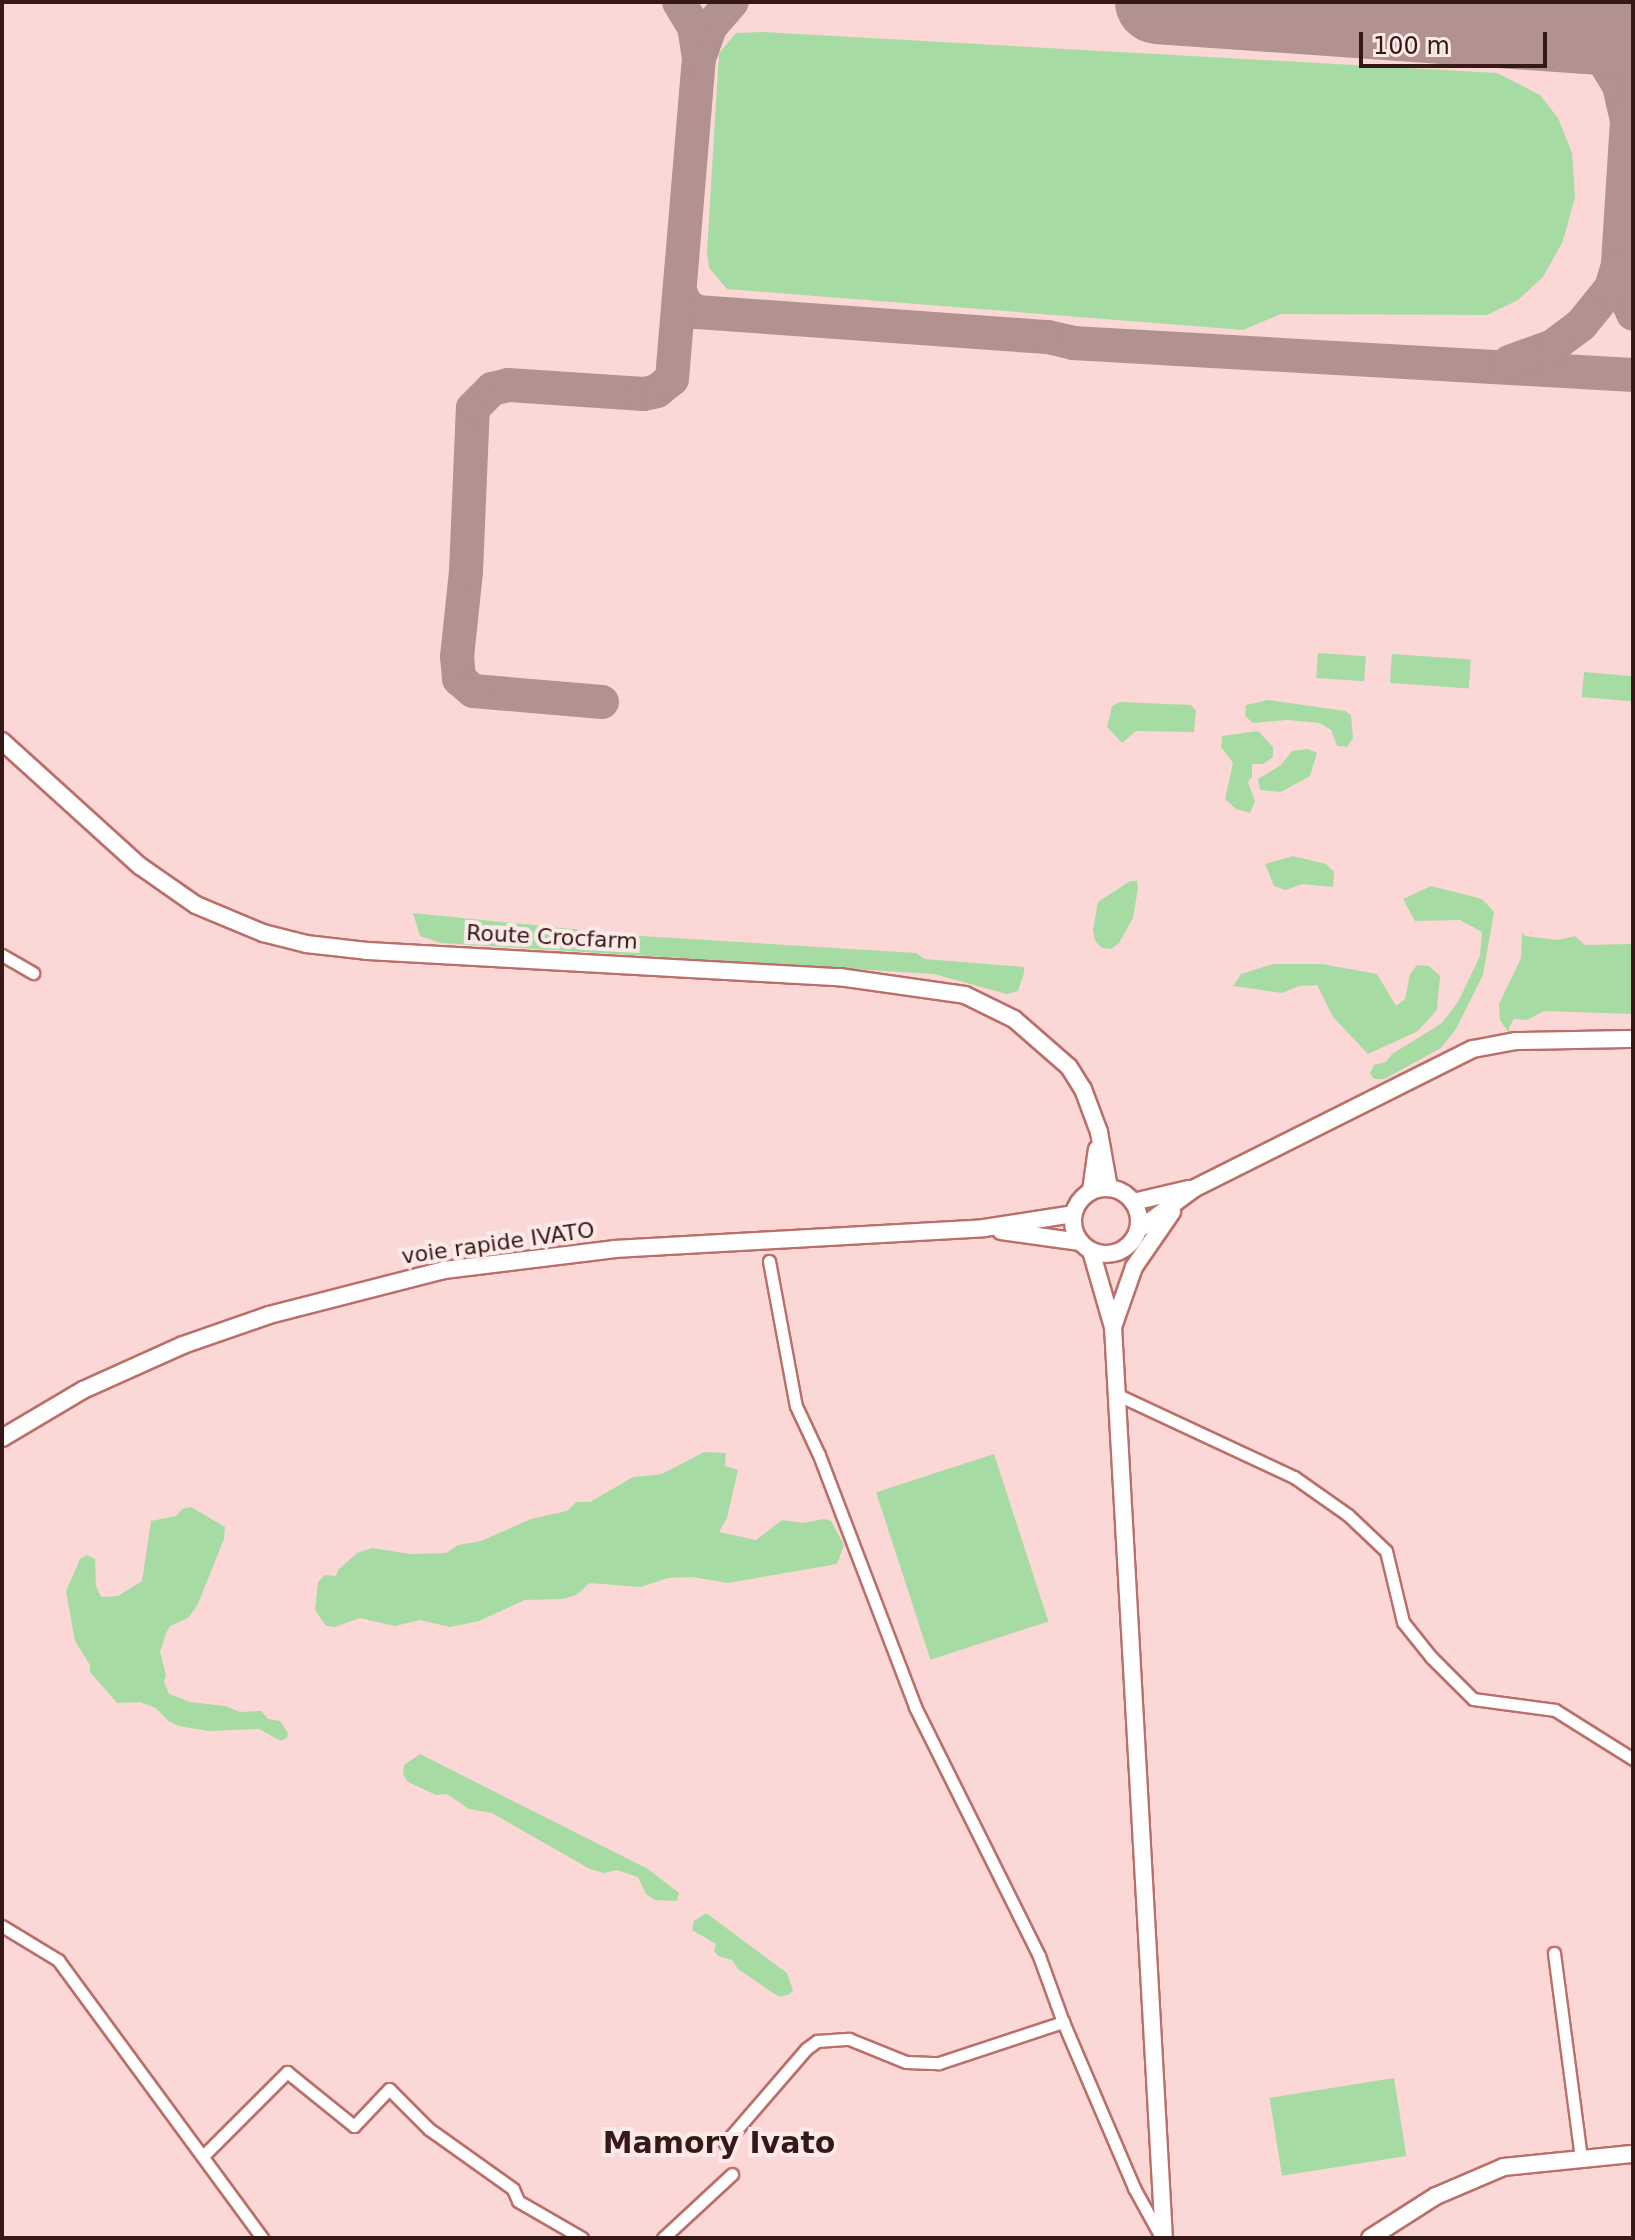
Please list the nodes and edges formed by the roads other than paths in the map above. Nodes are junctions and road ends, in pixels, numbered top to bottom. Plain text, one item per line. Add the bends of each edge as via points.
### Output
1 (2, 741) edge
2 (2, 955) edge
3 (33, 973) dead end
4 (1633, 1039) edge
5 (1099, 1132) junction
6 (1109, 1188) junction
7 (1194, 1188) junction
8 (1091, 1191) junction
9 (1133, 1202) junction
10 (1073, 1214) junction
11 (984, 1228) junction
12 (1135, 1236) junction
13 (1085, 1247) junction
14 (769, 1261) dead end
15 (1113, 1327) junction
16 (1116, 1394) junction
17 (2, 1438) edge
18 (1633, 1759) edge
19 (2, 1926) edge
20 (1554, 1953) dead end
21 (1063, 2022) junction
22 (725, 2143) dead end
23 (1633, 2154) edge
24 (203, 2156) junction
25 (1581, 2158) junction
26 (732, 2174) dead end
27 (262, 2238) edge
28 (582, 2238) edge
29 (663, 2238) edge
30 (1163, 2238) edge
31 (1370, 2238) edge

1 - 5 main road, Route Crocfarm via 140,866 196,905 263,933 367,951 839,977 965,995 1014,1019 1069,1067
2 - 3 street
4 - 7 main road via 1516,1041 1473,1049
5 - 6 main road, Route Crocfarm
5 - 8 main road, Route Crocfarm
6 - 8 main road
6 - 9 main road
7 - 9 main road
7 - 12 main road
7 - 15 main road via 1134,1267
8 - 10 main road
9 - 12 main road via 1139,1216
10 - 11 main road
10 - 13 main road via 1073,1229
11 - 13 main road
11 - 17 main road, voie rapide IVATO via 614,1249 444,1270 269,1315 183,1345 83,1390
12 - 13 main road via 1120,1252 1105,1254
12 - 15 main road
13 - 15 main road
14 - 21 street via 796,1406 915,1707 1039,1956
15 - 16 main road
16 - 18 street via 1294,1477 1348,1515 1386,1551 1403,1622 1473,1699 1555,1710
16 - 30 main road
19 - 24 street via 58,1960
20 - 25 street
21 - 22 street via 939,2063 906,2062 849,2039 817,2041
21 - 30 street via 1134,2188
23 - 25 main road
24 - 27 street
24 - 28 street via 287,2072 354,2126 389,2089 429,2129 513,2189 518,2201
25 - 31 main road via 1486,2173 1436,2196
26 - 29 street

